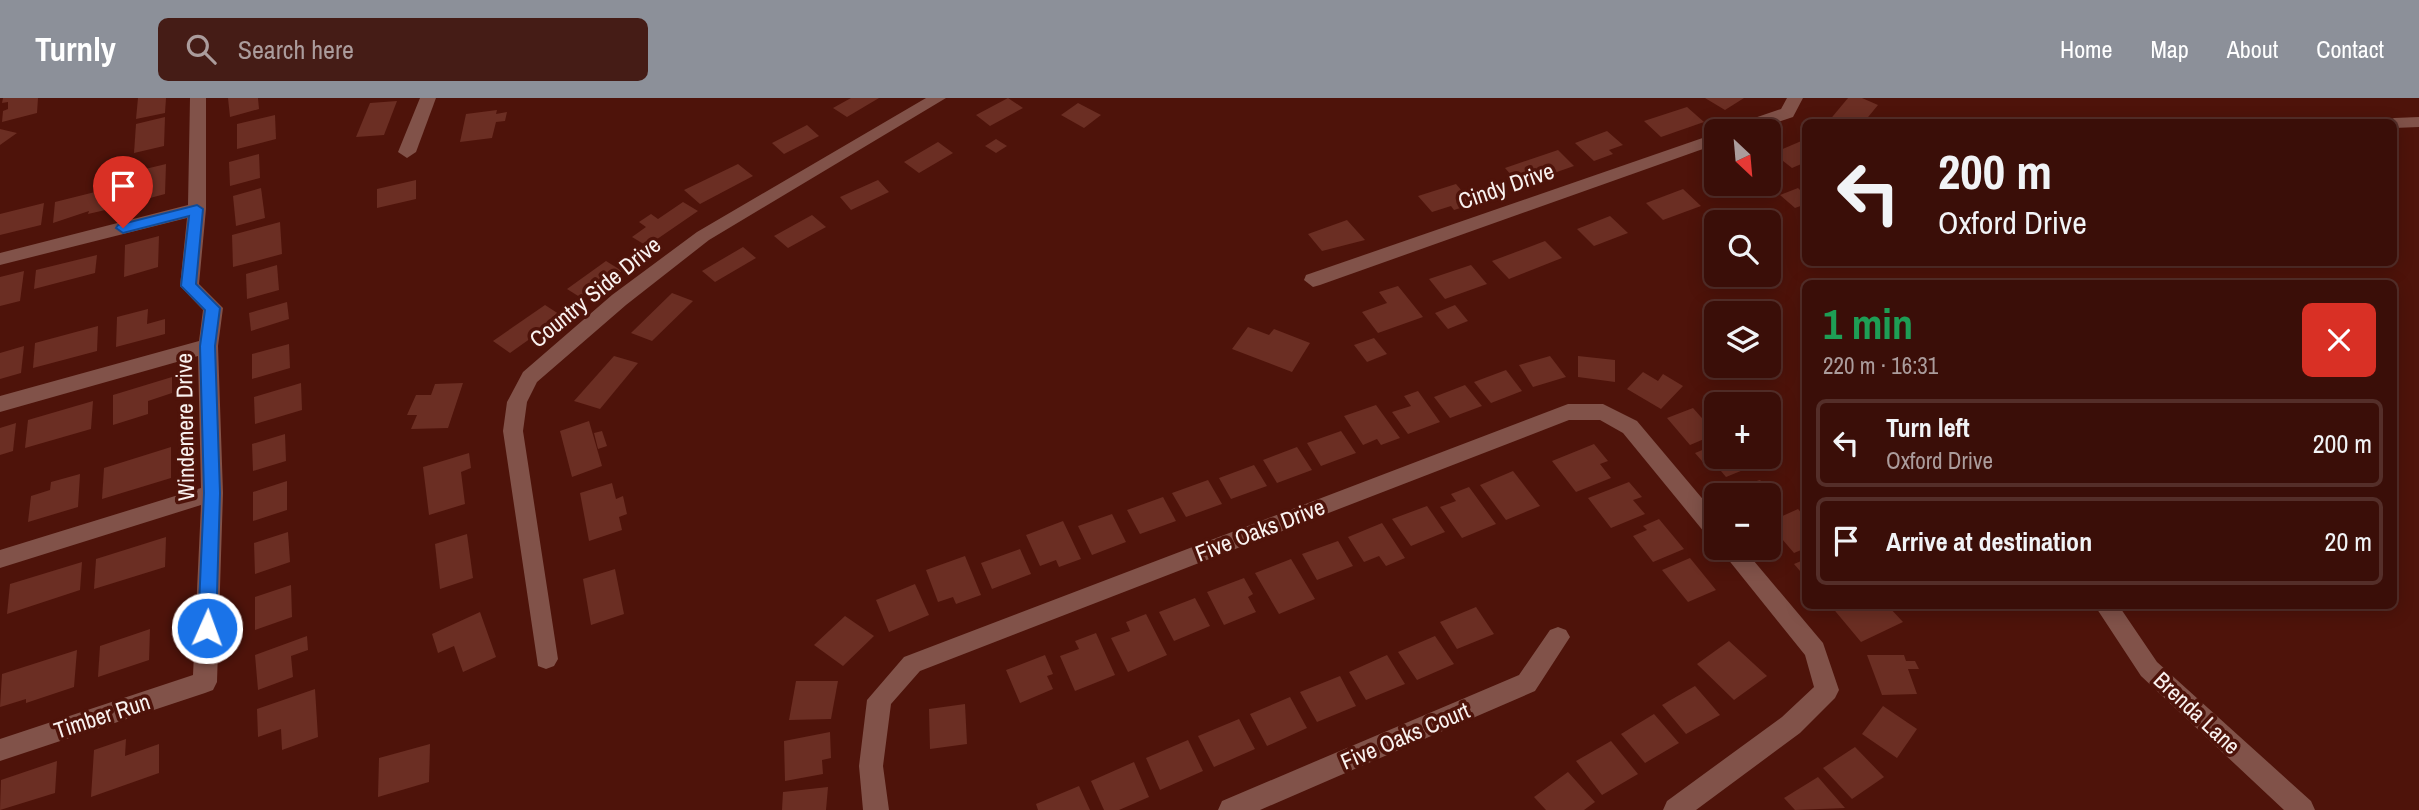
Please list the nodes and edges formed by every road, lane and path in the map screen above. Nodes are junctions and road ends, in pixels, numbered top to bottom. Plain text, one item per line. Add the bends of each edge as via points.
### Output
1 (198, 98) edge
2 (428, 98) edge
3 (938, 98) edge
4 (1795, 98) edge
5 (1769, 119) edge
6 (2419, 122) edge
7 (2397, 123) edge
8 (1704, 143) edge
9 (407, 152) dead end
10 (197, 209) junction
11 (0, 259) edge
12 (1312, 280) dead end
13 (208, 346) junction
14 (0, 404) edge
15 (212, 493) junction
16 (1704, 516) edge
17 (0, 559) edge
18 (1740, 560) edge
19 (2108, 609) edge
20 (1558, 637) dead end
21 (546, 659) dead end
22 (205, 682) joint
23 (0, 750) edge
24 (876, 810) edge
25 (1231, 810) edge
26 (1676, 810) edge
27 (2302, 810) edge

1 - 10 street, Windemere Drive
2 - 9 street
3 - 21 street, Country Side Drive via 703,236 530,377 517,402 513,431
4 - 5 street via 1787,113
6 - 7 street
8 - 12 street, Cindy Drive
10 - 11 street
10 - 13 street, Windemere Drive via 189,286 213,308
13 - 14 street
13 - 15 street, Windemere Drive
15 - 17 street
15 - 22 street, Windemere Drive
16 - 24 street, Five Oaks Drive via 1630,427 1603,412 1568,412 912,664 879,700 871,766
18 - 26 street via 1815,650 1827,690 1791,725
19 - 27 street, Brenda Lane via 2150,669
20 - 25 street, Five Oaks Court via 1527,683
22 - 23 street, Timber Run

